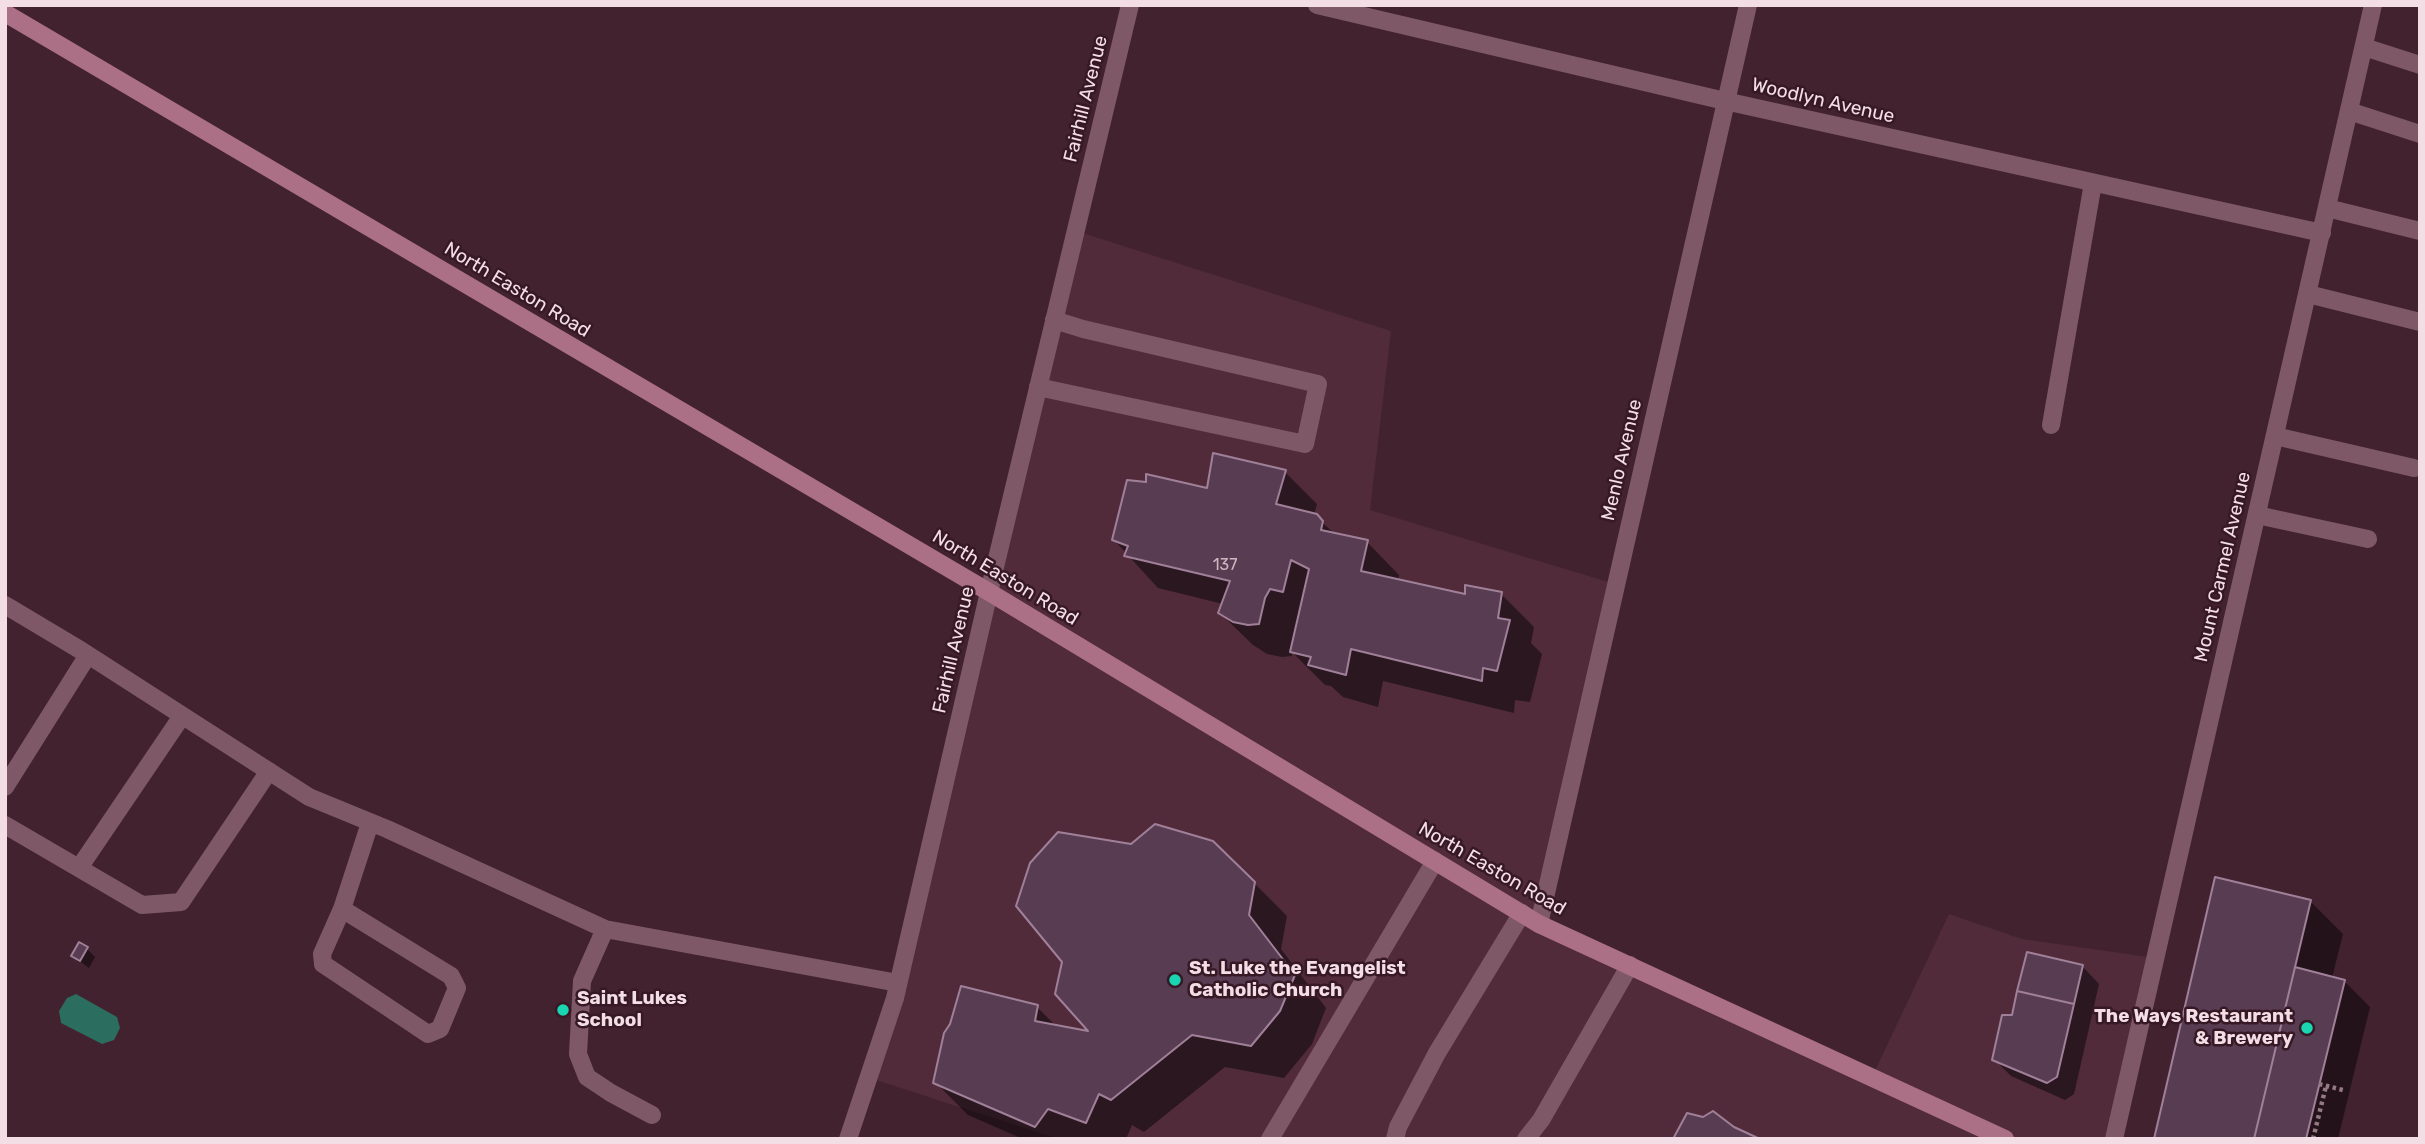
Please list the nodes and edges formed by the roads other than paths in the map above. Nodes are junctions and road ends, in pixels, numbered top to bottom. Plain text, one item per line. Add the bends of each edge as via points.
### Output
1 (1130, 5) edge
2 (1317, 5) edge
3 (1748, 5) edge
4 (2373, 5) edge
5 (5, 13) edge
6 (2364, 47) junction
7 (2420, 65) edge
8 (1725, 101) junction
9 (2349, 111) junction
10 (2420, 134) edge
11 (2092, 183) junction
12 (2327, 208) junction
13 (2420, 231) edge
14 (2322, 233) junction
15 (2308, 294) junction
16 (1054, 320) junction
17 (2420, 322) edge
18 (1038, 387) junction
19 (2051, 425) dead end
20 (2275, 436) junction
21 (2414, 468) dead end
22 (2257, 515) junction
23 (2368, 539) dead end
24 (989, 592) junction
25 (5, 605) edge
26 (88, 655) junction
27 (182, 716) junction
28 (269, 771) junction
29 (5, 787) edge
30 (370, 823) junction
31 (5, 825) edge
32 (1435, 861) junction
33 (79, 868) junction
34 (342, 909) junction
35 (1522, 913) junction
36 (1539, 924) junction
37 (605, 929) junction
38 (1630, 965) junction
39 (898, 983) junction
40 (652, 1115) dead end
41 (848, 1139) edge
42 (1270, 1139) edge
43 (1395, 1139) edge
44 (1526, 1139) edge
45 (2005, 1139) edge
46 (2114, 1139) edge

1 - 16 street, Fairhill Avenue
2 - 8 street, Woodlyn Avenue
3 - 8 street, Menlo Avenue
4 - 6 street, Mount Carmel Avenue
5 - 24 main road, North Easton Road
6 - 7 street
6 - 9 street, Mount Carmel Avenue
8 - 11 street, Woodlyn Avenue
8 - 36 street, Menlo Avenue
9 - 10 street
9 - 12 street, Mount Carmel Avenue
11 - 14 street, Woodlyn Avenue
11 - 19 street
12 - 13 street
12 - 14 street, Mount Carmel Avenue
14 - 15 street, Mount Carmel Avenue
15 - 17 street
15 - 20 street, Mount Carmel Avenue
16 - 18 street, Fairhill Avenue
16 - 18 street via 1318,384 1306,444
18 - 24 street, Fairhill Avenue
20 - 21 street
20 - 22 street, Mount Carmel Avenue
22 - 23 street
22 - 46 street, Mount Carmel Avenue
24 - 32 main road, North Easton Road
24 - 39 street, Fairhill Avenue
25 - 26 street
26 - 27 street
26 - 29 street
27 - 28 street
27 - 33 street
28 - 30 street via 309,797
28 - 33 street via 181,902 142,905
30 - 34 street
30 - 37 street
31 - 33 street
32 - 35 main road, North Easton Road
32 - 42 street
34 - 34 street via 322,954 323,964 428,1034 440,1029 457,988 451,976
35 - 36 main road, North Easton Road
35 - 43 street via 1437,1053
36 - 38 main road, North Easton Road
37 - 39 street
37 - 40 street via 582,981 578,1054 587,1077
38 - 44 street
38 - 45 main road, North Easton Road
39 - 41 street, Fairhill Avenue

